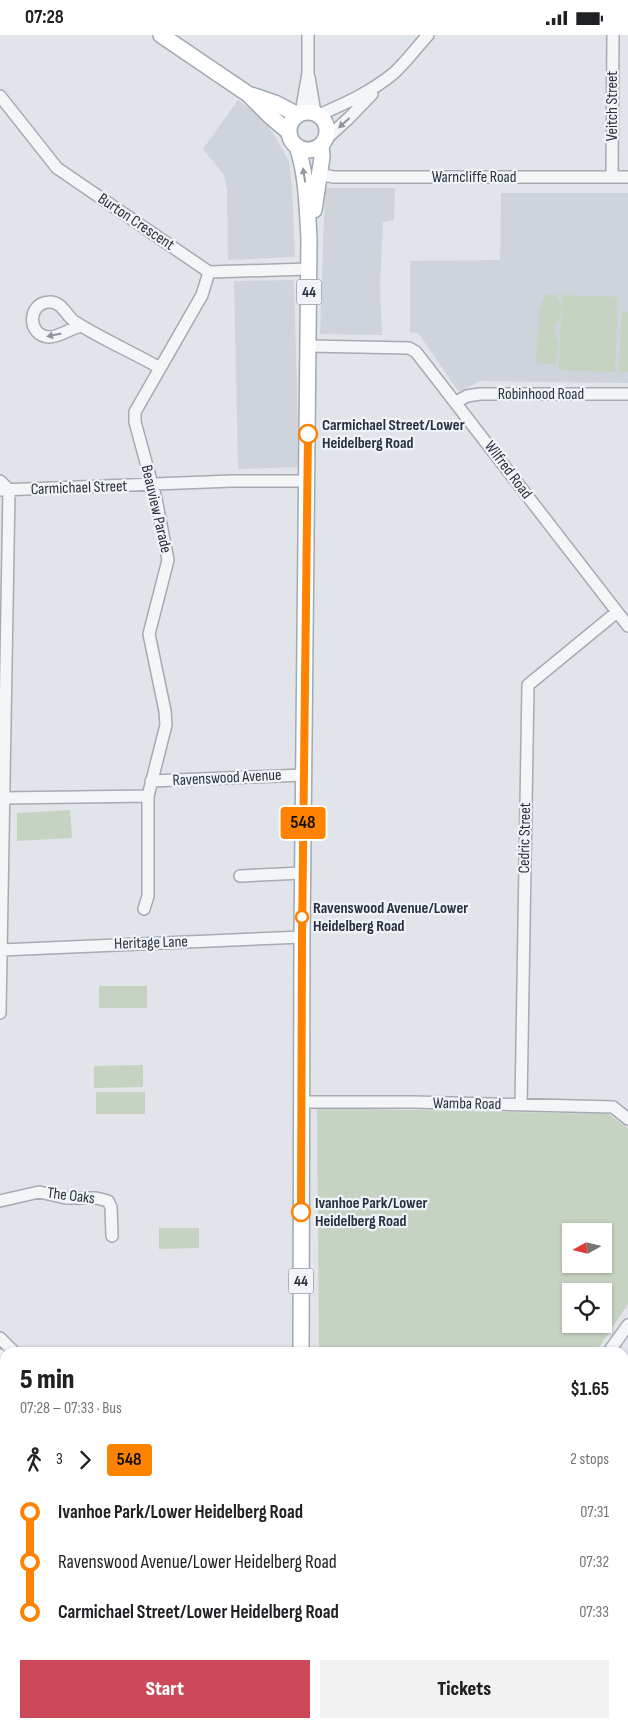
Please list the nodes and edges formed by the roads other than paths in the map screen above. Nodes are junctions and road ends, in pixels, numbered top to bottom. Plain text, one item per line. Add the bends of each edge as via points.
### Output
1 (161, 35) edge
2 (308, 35) edge
3 (428, 35) edge
4 (613, 35) edge
5 (385, 79) junction
6 (248, 94) junction
7 (0, 96) edge
8 (308, 114) junction
9 (289, 133) junction
10 (323, 143) junction
11 (297, 146) junction
12 (319, 174) junction
13 (612, 176) junction
14 (628, 177) edge
15 (309, 239) junction
16 (309, 269) junction
17 (209, 272) junction
18 (82, 326) dead end
19 (309, 346) junction
20 (160, 367) junction
21 (628, 394) edge
22 (456, 402) junction
23 (0, 481) edge
24 (307, 481) junction
25 (152, 485) junction
26 (4, 490) edge
27 (617, 613) junction
28 (628, 626) edge
29 (303, 775) junction
30 (151, 781) junction
31 (148, 796) junction
32 (4, 798) junction
33 (302, 873) junction
34 (240, 876) dead end
35 (144, 909) dead end
36 (302, 937) junction
37 (1, 950) edge
38 (0, 985) edge
39 (0, 1013) edge
40 (301, 1102) junction
41 (521, 1105) junction
42 (628, 1119) edge
43 (0, 1201) edge
44 (112, 1236) dead end
45 (628, 1325) edge
46 (0, 1337) edge
47 (10, 1347) edge
48 (301, 1347) edge
49 (612, 1347) edge

1 - 6 main road, 44
2 - 8 street
3 - 5 street
4 - 13 street, Veitch Street
5 - 8 street via 349,103
5 -> 10 street
6 - 8 main road, 44
6 - 9 main road, 44
7 - 17 street, Burton Crescent via 56,168
8 - 9 main road via 291,123
8 - 10 main road, 44 via 325,122 327,131
9 - 11 main road, 44
10 - 11 main road via 309,150
10 - 12 main road, 44
15 -> 11 main road, 44 via 307,193
12 - 13 street, Warncliffe Road via 333,177
12 - 15 main road, 44
13 - 14 street, Warncliffe Road
15 - 16 main road, 44
16 - 17 street
16 - 19 main road, 44
17 - 20 street, Beauview Parade via 202,295
18 - 20 street
19 - 22 street, Wilfred Road via 409,348 416,352
19 - 24 main road, 44
20 - 25 street, Beauview Parade via 135,412
21 - 22 street, Robinhood Road via 480,394
22 - 27 street, Wilfred Road
23 - 26 street
24 - 25 street, Carmichael Street
24 - 29 main road, 44
25 - 26 street, Carmichael Street
25 - 30 street, Beauview Parade via 168,560 150,634 166,725
26 - 32 street
27 - 28 street, Wilfred Road
27 - 41 street, Cedric Street via 528,685
29 - 30 street, Ravenswood Avenue
29 - 33 main road, 44
30 - 31 street, Beauview Parade
31 - 32 street
31 - 35 street, Beauview Parade via 148,896
32 - 37 street
33 - 34 street
33 - 36 main road, 44
36 - 37 street, Heritage Lane
36 - 40 main road, 44
37 - 38 street
38 - 39 street
40 - 41 street, Wamba Road
40 - 48 main road, 44
41 - 42 street, Wamba Road via 613,1107
43 - 44 street, The Oaks via 39,1192 108,1201
45 - 49 street
46 - 47 street

